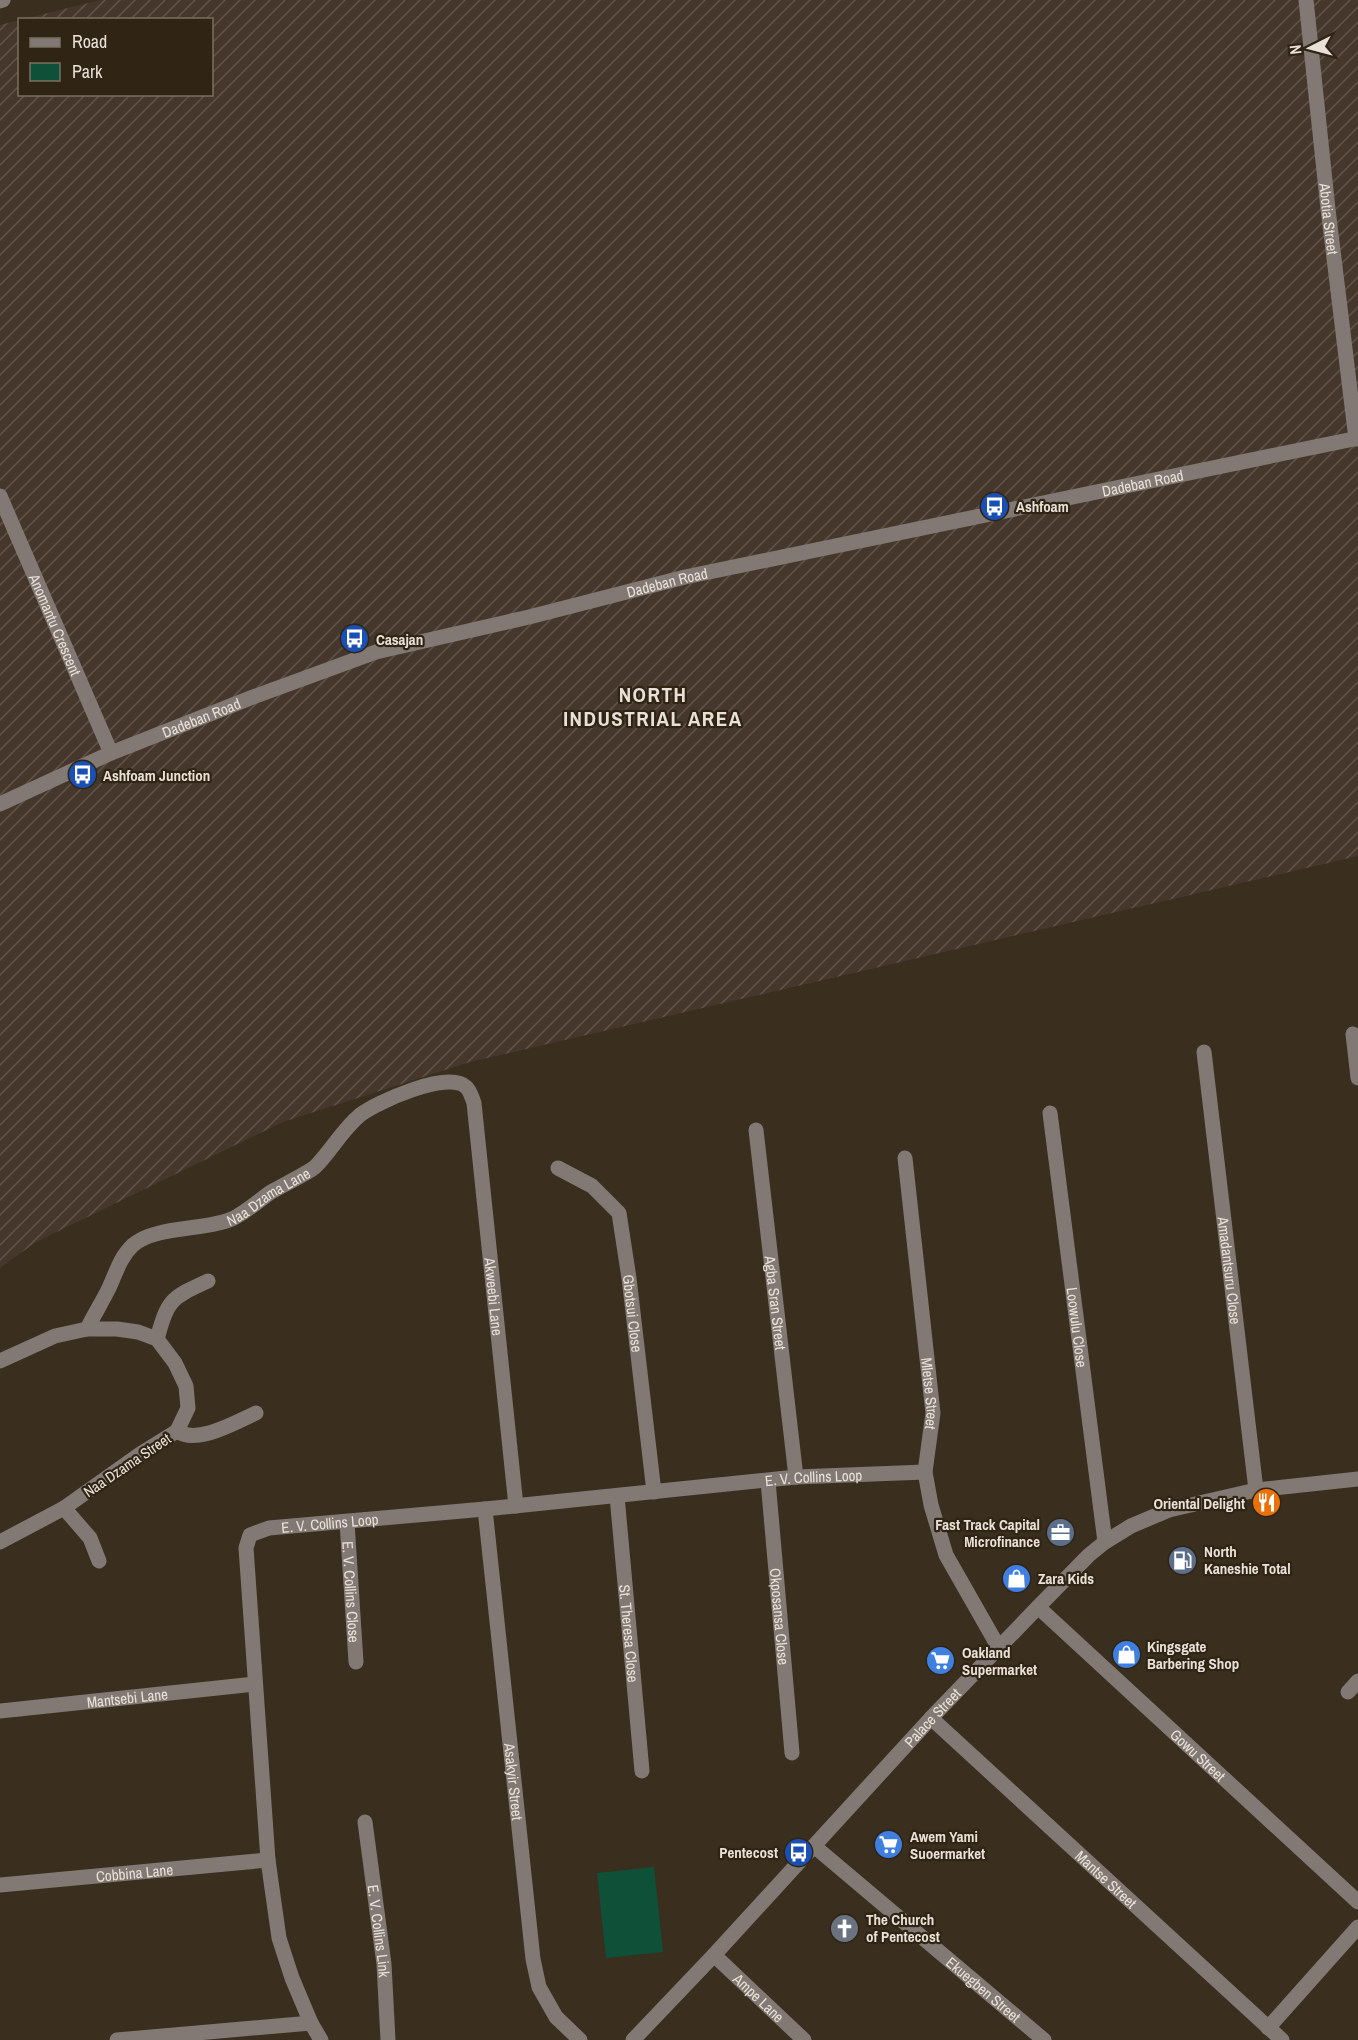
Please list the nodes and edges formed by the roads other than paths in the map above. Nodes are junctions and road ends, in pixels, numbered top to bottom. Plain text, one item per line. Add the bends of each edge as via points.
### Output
1 (1306, 0) edge
2 (1357, 438) edge
3 (0, 496) edge
4 (111, 753) junction
5 (0, 804) edge
6 (1353, 1034) dead end
7 (1204, 1052) dead end
8 (1358, 1078) edge
9 (468, 1088) joint
10 (1050, 1113) dead end
11 (756, 1130) dead end
12 (905, 1158) dead end
13 (558, 1168) dead end
14 (208, 1281) dead end
15 (87, 1329) junction
16 (157, 1339) junction
17 (0, 1361) edge
18 (256, 1413) dead end
19 (177, 1431) junction
20 (925, 1472) junction
21 (796, 1477) junction
22 (1358, 1479) edge
23 (768, 1481) junction
24 (1256, 1490) junction
25 (654, 1492) junction
26 (617, 1496) junction
27 (516, 1506) junction
28 (64, 1508) junction
29 (485, 1509) junction
30 (347, 1522) junction
31 (0, 1542) edge
32 (1105, 1542) junction
33 (99, 1561) dead end
34 (1038, 1607) junction
35 (999, 1648) junction
36 (356, 1662) dead end
37 (255, 1684) junction
38 (0, 1712) edge
39 (931, 1718) junction
40 (792, 1754) dead end
41 (642, 1771) dead end
42 (365, 1822) dead end
43 (814, 1846) junction
44 (268, 1860) junction
45 (0, 1885) edge
46 (1358, 1902) edge
47 (1358, 1927) edge
48 (714, 1955) junction
49 (311, 2024) junction
50 (1269, 2028) junction
51 (117, 2040) edge
52 (321, 2040) edge
53 (388, 2040) edge
54 (580, 2040) edge
55 (633, 2040) edge
56 (804, 2040) edge
57 (1044, 2040) edge
58 (1282, 2040) edge

1 - 2 street, Abotia Street
2 - 4 street, Dadeban Road via 685,577 376,652
3 - 4 street, Anomantu Crescent
4 - 5 street, Dadeban Road
6 - 8 street
7 - 24 street, Amadantsuru Close
9 - 15 street, Naa Dzama Lane via 448,1082 372,1106 313,1168 254,1207 219,1224 183,1228 134,1244 121,1260
9 - 27 street, Akweebi Lane via 474,1103
10 - 32 street, Loowulu Close
11 - 21 street, Agba Sran Street
12 - 20 street, Mletse Street via 933,1413
13 - 25 street, Gbotsui Close via 592,1185 619,1213
14 - 16 street via 178,1295 169,1304
15 - 16 street via 138,1332
15 - 17 street via 55,1336
16 - 19 street, Naa Dzama Street via 176,1363 186,1386 188,1407
18 - 19 street via 204,1435 184,1436
19 - 28 street, Naa Dzama Street
20 - 21 street, E. V. Collins Loop
20 - 35 street, Mletse Street via 946,1555
21 - 23 street, E. V. Collins Loop
22 - 24 street, Palace Street
23 - 25 street, E. V. Collins Loop
23 - 40 street, Okposansa Close
24 - 32 street, Palace Street via 1169,1509
25 - 26 street, E. V. Collins Loop
26 - 27 street, E. V. Collins Loop
26 - 41 street, St. Theresa Close
27 - 29 street, E. V. Collins Loop
28 - 31 street, Naa Dzama Street
28 - 33 street via 90,1538
29 - 30 street, E. V. Collins Loop
29 - 54 street, Asakyir Street via 532,1959 539,1987 555,2018
30 - 36 street, E. V. Collins Close
30 - 37 street, E. V. Collins Loop via 269,1528 250,1535 246,1548
32 - 34 street, Palace Street
34 - 35 street, Palace Street
34 - 46 street, Gowu Street
35 - 39 street, Palace Street
37 - 38 street, Mantsebi Lane
37 - 44 street, E. V. Collins Loop
39 - 43 street, Palace Street
39 - 50 street, Mantse Street
42 - 53 street, E. V. Collins Link via 384,1964
43 - 48 street, Palace Street
43 - 57 street, Ekuegben Street
44 - 45 street, Cobbina Lane
44 - 49 street, E. V. Collins Loop via 279,1938
47 - 50 street
48 - 55 street, Palace Street
48 - 56 street, Ampe Lane
49 - 51 street
49 - 52 street, E. V. Collins Loop
50 - 58 street, Mantse Street

